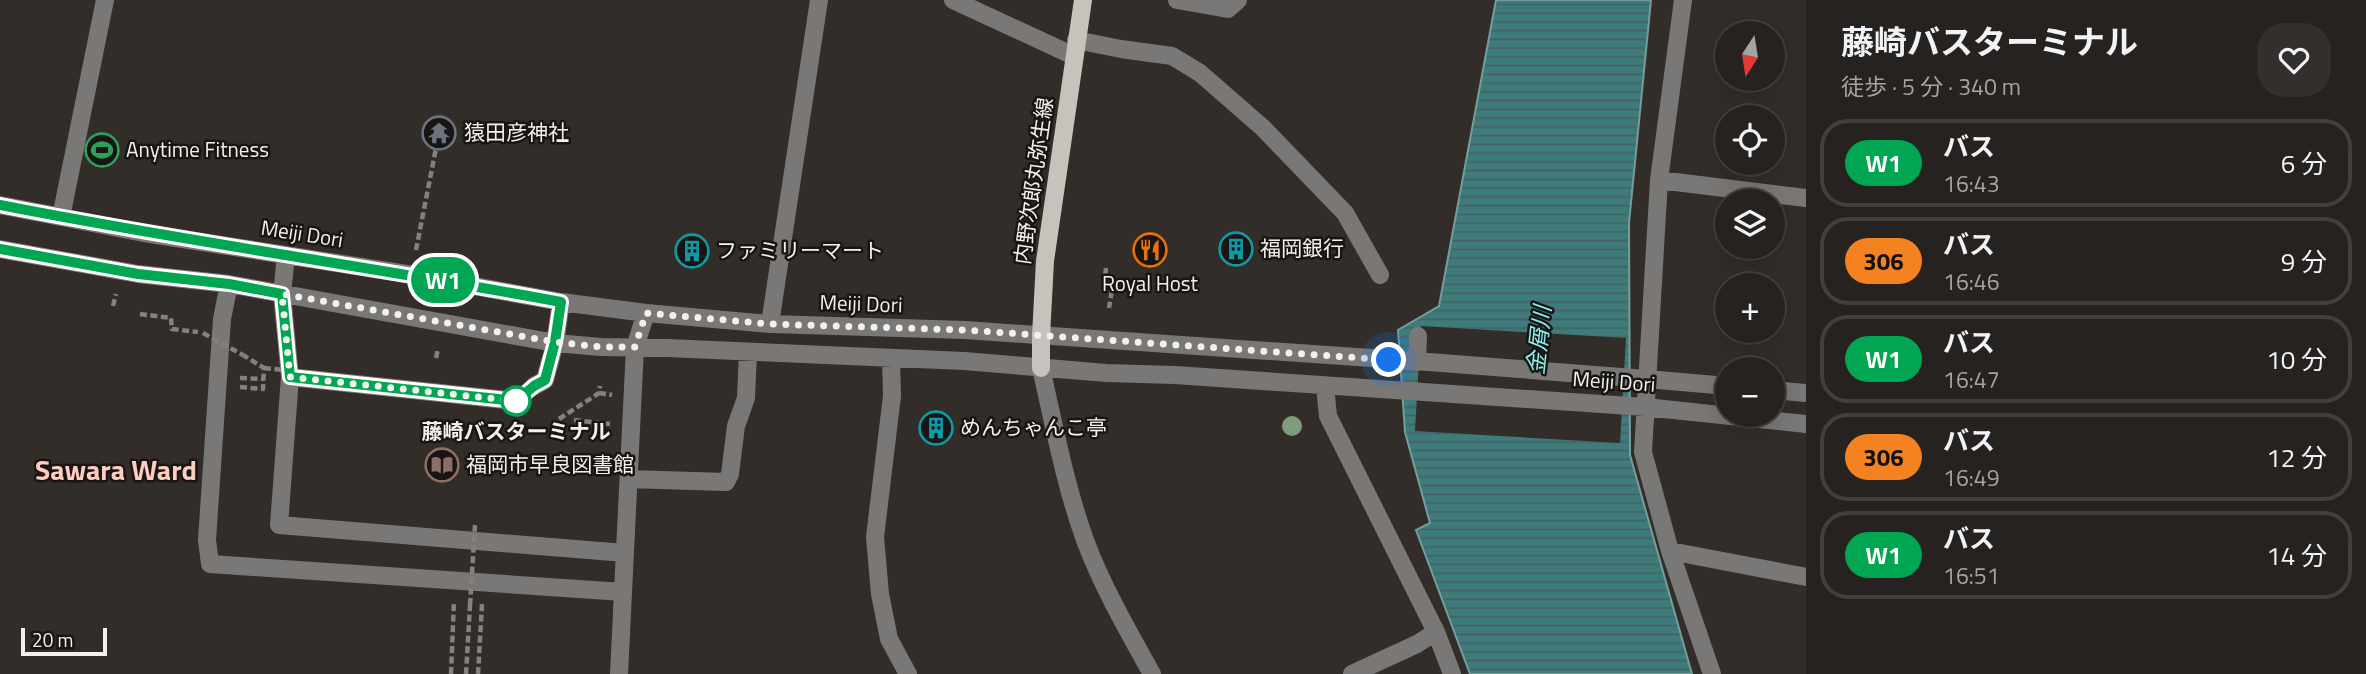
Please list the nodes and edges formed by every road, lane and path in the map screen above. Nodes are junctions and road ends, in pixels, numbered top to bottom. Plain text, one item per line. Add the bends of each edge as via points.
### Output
1 (105, 0) edge
2 (819, 0) edge
3 (953, 0) edge
4 (1083, 0) edge
5 (1177, 0) edge
6 (1238, 0) edge
7 (1683, 0) edge
8 (1075, 48) junction
9 (437, 143) dead end
10 (1659, 180) junction
11 (1806, 198) edge
12 (0, 205) edge
13 (61, 217) junction
14 (0, 249) edge
15 (416, 250) dead end
16 (286, 255) junction
17 (1106, 268) dead end
18 (1380, 275) dead end
19 (229, 284) junction
20 (116, 293) dead end
21 (282, 294) junction
22 (561, 302) junction
23 (114, 306) dead end
24 (1109, 308) dead end
25 (646, 313) junction
26 (140, 314) dead end
27 (770, 324) junction
28 (1041, 336) junction
29 (1418, 336) dead end
30 (555, 342) junction
31 (635, 347) junction
32 (438, 349) dead end
33 (748, 352) junction
34 (436, 358) dead end
35 (891, 358) junction
36 (1423, 362) junction
37 (264, 368) junction
38 (1041, 368) junction
39 (313, 373) dead end
40 (290, 377) junction
41 (264, 379) junction
42 (1647, 379) junction
43 (1715, 385) edge
44 (534, 386) dead end
45 (600, 386) dead end
46 (1325, 386) junction
47 (1785, 391) edge
48 (599, 393) junction
49 (1806, 393) edge
50 (516, 401) dead end
51 (611, 405) dead end
52 (1645, 407) junction
53 (611, 414) dead end
54 (559, 419) dead end
55 (574, 420) dead end
56 (1806, 424) edge
57 (629, 479) junction
58 (475, 525) dead end
59 (1670, 551) junction
60 (625, 553) junction
61 (1806, 577) edge
62 (484, 583) junction
63 (623, 592) junction
64 (454, 616) dead end
65 (1436, 632) junction
66 (451, 674) edge
67 (466, 674) edge
68 (478, 674) edge
69 (618, 674) edge
70 (908, 674) edge
71 (1152, 674) edge
72 (1352, 674) edge
73 (1452, 674) edge
74 (1712, 674) edge

1 - 13 street
2 - 27 street
3 - 8 street
4 - 8 main road, 内野次郎丸弥生線
5 - 6 street via 1228,9
7 - 10 street
8 - 18 street via 1172,56 1200,73 1263,128 1345,213
8 - 28 main road, 内野次郎丸弥生線 via 1045,261
9 - 15 path
10 - 11 street
10 - 42 street
12 - 13 street, Meiji Dori
13 - 16 street, Meiji Dori
14 - 19 street, Meiji Dori via 138,274
16 - 21 street
16 - 22 street, Meiji Dori
17 - 24 path via 1105,278 1114,278
19 - 21 street, Meiji Dori
19 - 62 street via 222,319 207,540 210,564
20 - 23 path
21 - 30 street, Meiji Dori
21 - 40 street
22 - 25 street, Meiji Dori
22 - 30 street
25 - 27 street, Meiji Dori
25 - 31 street
26 - 37 path, bridge via 171,318 172,329 203,333
27 - 28 street, Meiji Dori
28 - 36 street, Meiji Dori
28 - 38 main road, 内野次郎丸弥生線
29 - 36 street
30 - 31 street, Meiji Dori
30 - 44 street via 545,380
31 - 33 street, Meiji Dori
31 - 57 street
32 - 34 path
33 - 35 street, Meiji Dori
33 - 57 street via 746,398 726,482
35 - 38 street, Meiji Dori
35 - 70 street via 892,396 875,537 889,639
36 - 42 street, Meiji Dori, bridge
37 - 39 path, bridge
37 - 41 path
38 - 46 street, Meiji Dori
38 - 71 street via 1086,542
40 - 50 street
40 - 60 street via 279,525
41 - 41 path via 263,389 240,387 240,377
42 - 43 street, Meiji Dori
42 - 52 street
45 - 48 path
46 - 52 street, Meiji Dori
46 - 65 street via 1328,416
47 - 49 street
48 - 51 path via 612,395
48 - 54 path
52 - 56 street, Meiji Dori
52 - 59 street via 1643,452
53 - 55 path via 611,424
57 - 60 street
58 - 67 path, bridge
59 - 61 street
59 - 74 street
60 - 63 street
62 - 63 street
62 - 68 path
63 - 69 street
64 - 66 path
65 - 72 street
65 - 73 street

